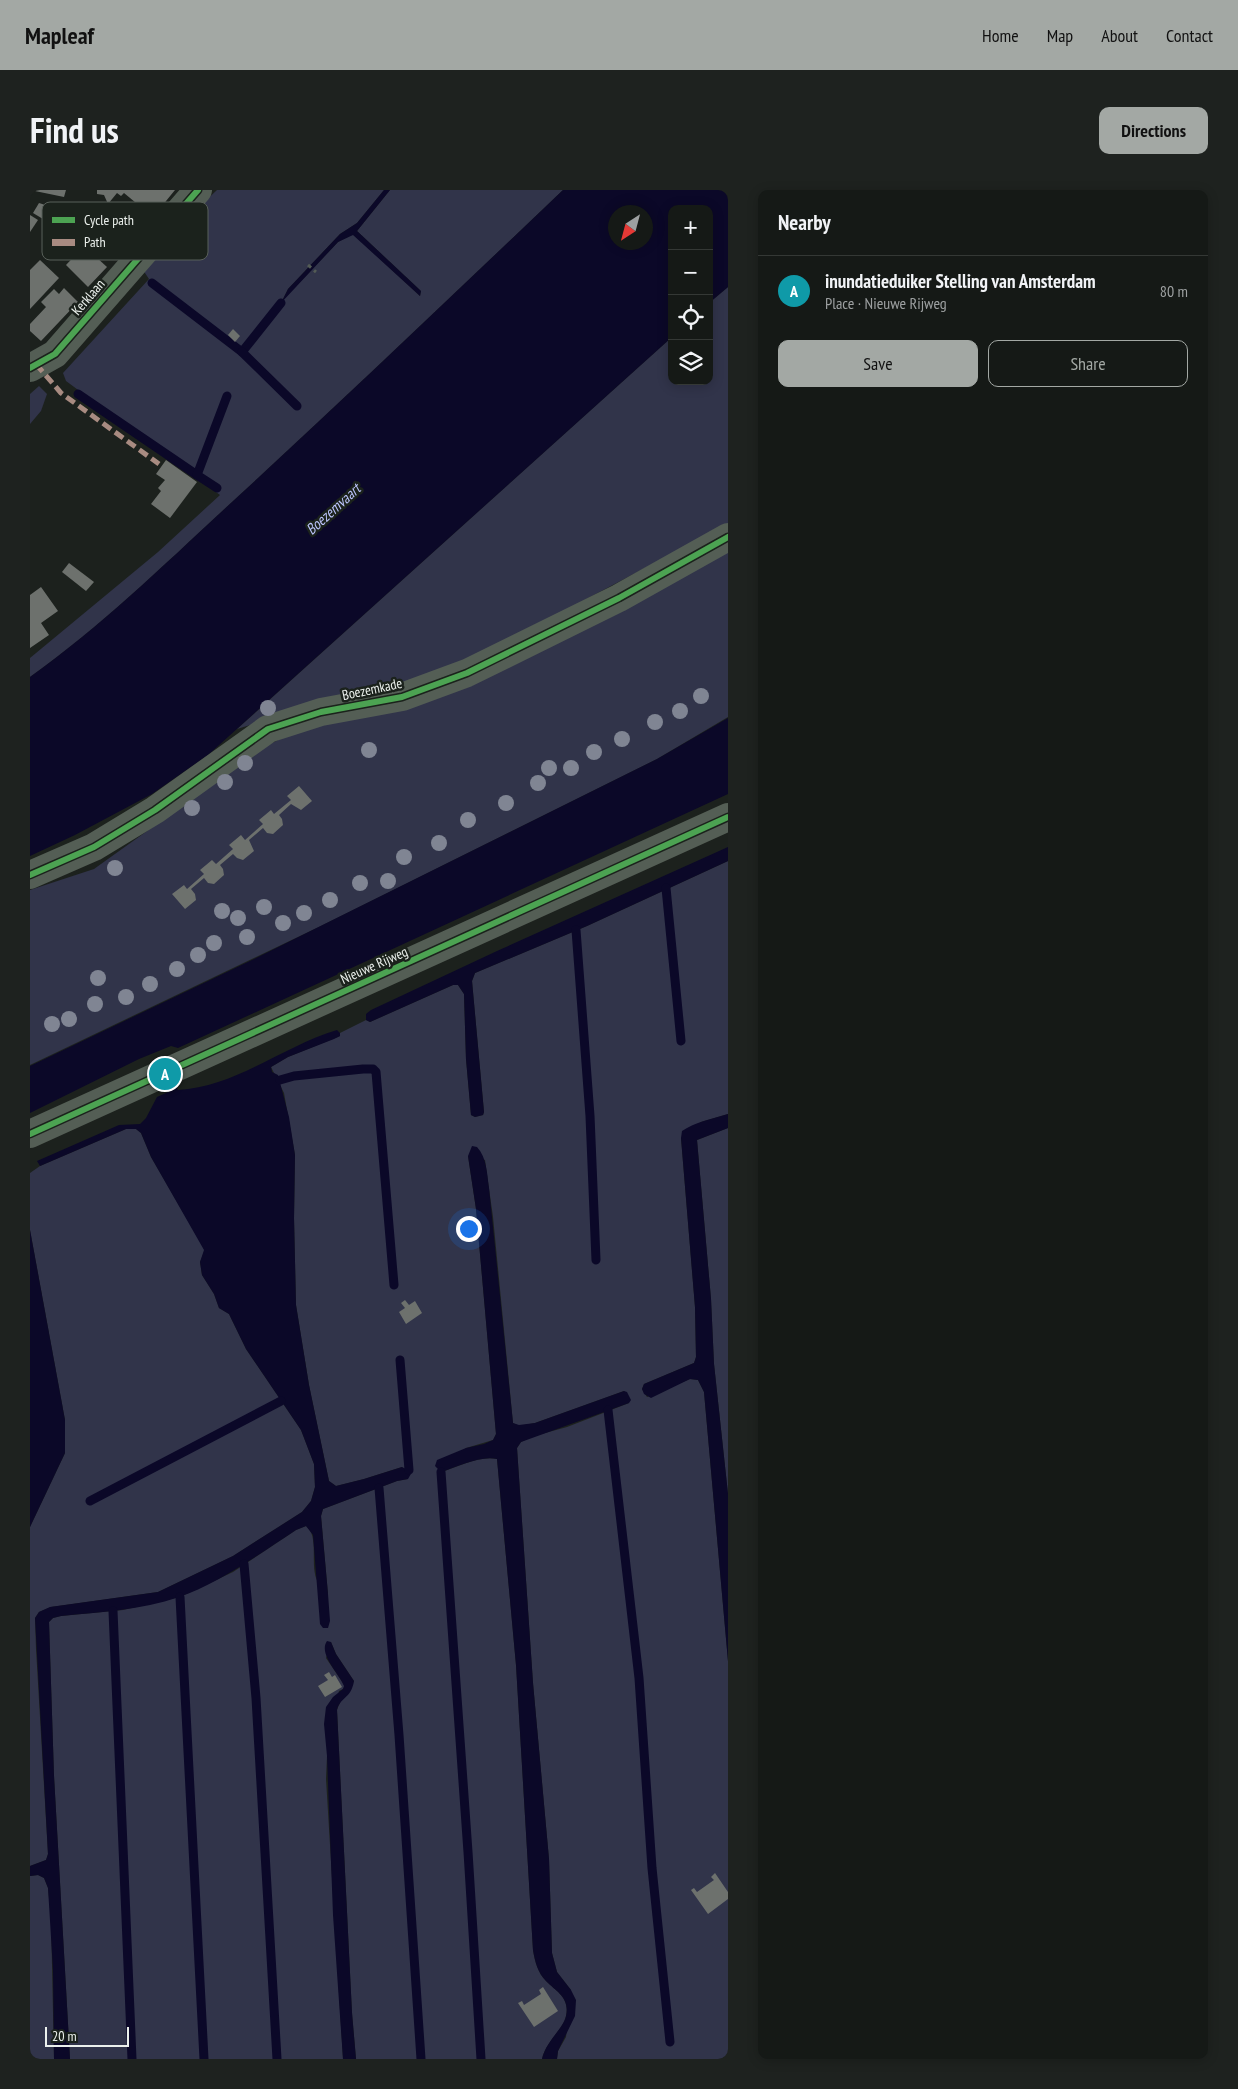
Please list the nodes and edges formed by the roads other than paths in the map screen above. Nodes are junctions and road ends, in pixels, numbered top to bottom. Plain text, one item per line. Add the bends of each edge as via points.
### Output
1 (198, 190) edge
2 (188, 202) edge
3 (137, 260) edge
4 (30, 368) edge
5 (728, 537) edge
6 (728, 817) edge
7 (30, 875) edge
8 (30, 1134) edge

1 - 2 street, Kerklaan
3 - 4 street, Kerklaan via 55,354
5 - 7 street, Boezemkade via 619,598 467,673 402,697 321,712 268,729 155,810 94,847
6 - 8 street, Nieuwe Rijweg

